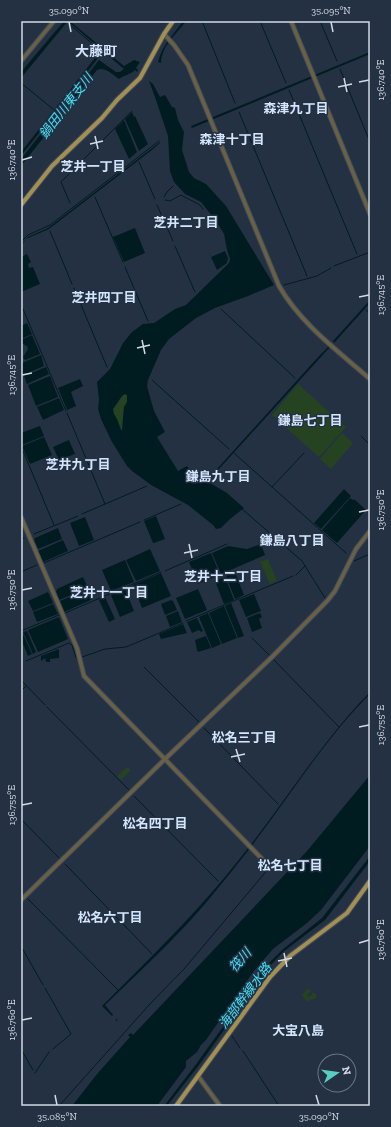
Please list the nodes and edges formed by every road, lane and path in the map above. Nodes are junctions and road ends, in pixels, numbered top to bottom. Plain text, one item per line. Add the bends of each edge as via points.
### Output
1 (54, 21) edge
2 (173, 21) edge
3 (290, 21) edge
4 (165, 35) junction
5 (21, 61) edge
6 (21, 205) edge
7 (370, 214) edge
8 (370, 379) edge
9 (21, 517) edge
10 (370, 531) edge
11 (165, 759) junction
12 (263, 860) dead end
13 (370, 881) edge
14 (21, 900) edge
15 (198, 1076) junction
16 (176, 1106) edge
17 (220, 1106) edge

1 - 5 street
2 - 4 main road
3 - 7 street
4 - 6 main road via 140,78 52,166
4 - 8 street via 188,65 279,286 299,315
9 - 11 street via 76,648 84,676
10 - 11 street via 356,549 328,600
11 - 12 street
11 - 14 street
13 - 15 main road via 347,914 290,956 270,976
15 - 16 main road
15 - 17 street

